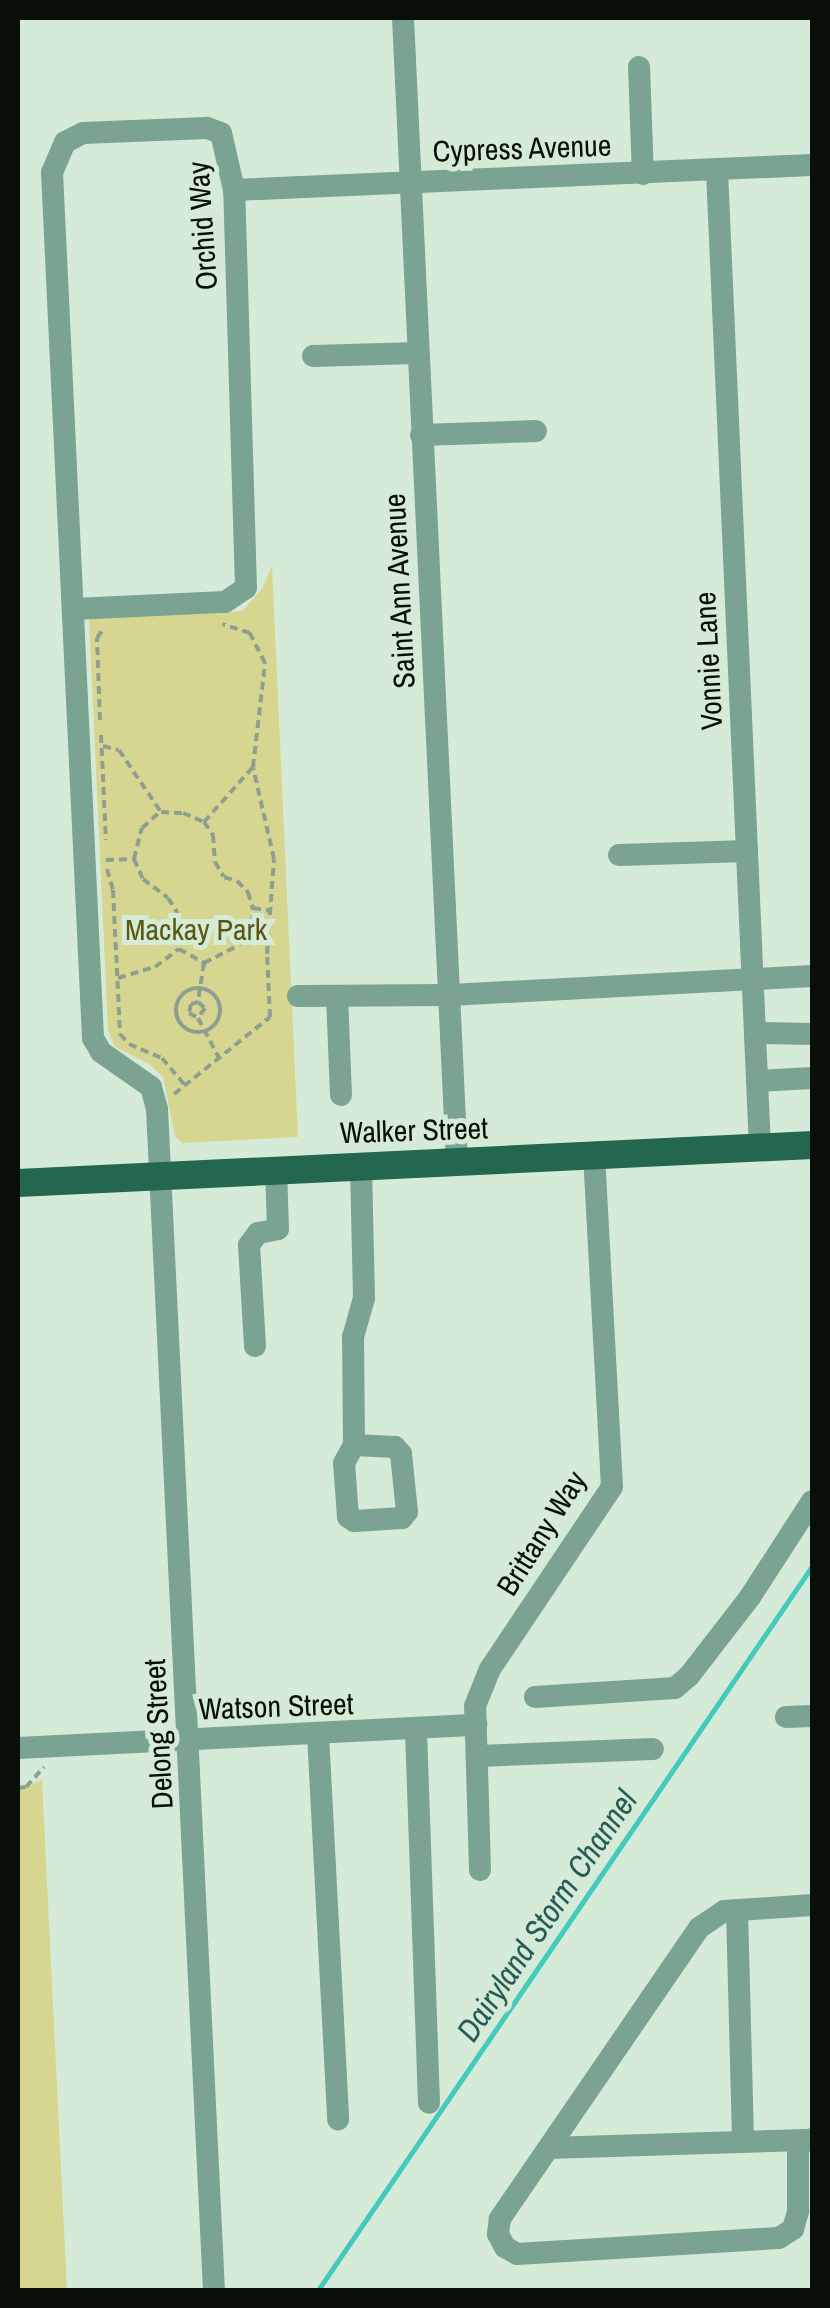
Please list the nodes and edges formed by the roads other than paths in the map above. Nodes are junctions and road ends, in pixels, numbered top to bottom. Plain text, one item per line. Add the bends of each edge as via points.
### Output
1 (403, 18) edge
2 (639, 66) dead end
3 (812, 165) edge
4 (717, 171) junction
5 (643, 174) junction
6 (408, 183) junction
7 (234, 190) junction
8 (417, 353) junction
9 (313, 356) dead end
10 (536, 430) dead end
11 (421, 434) junction
12 (74, 610) junction
13 (747, 851) junction
14 (620, 855) dead end
15 (812, 976) edge
16 (752, 979) junction
17 (298, 996) dead end
18 (338, 996) junction
19 (450, 996) junction
20 (755, 1034) junction
21 (812, 1034) edge
22 (812, 1078) edge
23 (757, 1081) junction
24 (342, 1094) dead end
25 (812, 1145) edge
26 (760, 1147) junction
27 (594, 1155) junction
28 (457, 1160) junction
29 (361, 1164) junction
30 (276, 1169) junction
31 (160, 1175) junction
32 (18, 1183) edge
33 (255, 1346) dead end
34 (354, 1445) dead end
35 (812, 1500) edge
36 (535, 1697) dead end
37 (812, 1716) edge
38 (786, 1717) dead end
39 (476, 1725) junction
40 (416, 1730) junction
41 (318, 1734) junction
42 (188, 1739) junction
43 (18, 1748) edge
44 (654, 1749) dead end
45 (478, 1756) junction
46 (480, 1870) dead end
47 (812, 1904) edge
48 (737, 1910) junction
49 (429, 2103) dead end
50 (338, 2120) dead end
51 (808, 2139) edge
52 (744, 2141) junction
53 (549, 2148) junction
54 (214, 2290) edge

1 - 6 street, Saint Ann Avenue
2 - 5 street
3 - 4 street, Cypress Avenue
4 - 5 street, Cypress Avenue
4 - 13 street, Vonnie Lane
5 - 6 street, Cypress Avenue
6 - 7 street, Cypress Avenue
6 - 8 street, Saint Ann Avenue
7 - 12 street, Orchid Way via 246,588 225,602
7 - 12 street, Orchid Way via 221,133 207,128 83,133 64,142 56,155
8 - 9 street
8 - 11 street, Saint Ann Avenue
10 - 11 street
11 - 19 street, Saint Ann Avenue
12 - 31 street, Orchid Way via 93,1038 101,1052 150,1087
13 - 14 street
13 - 16 street, Vonnie Lane
15 - 16 street
16 - 19 street
16 - 20 street, Vonnie Lane
17 - 18 street
18 - 19 street
18 - 24 street
19 - 28 street, Saint Ann Avenue
20 - 21 street
20 - 23 street, Vonnie Lane
22 - 23 street
23 - 26 street, Vonnie Lane
25 - 26 main road, Walker Street
26 - 27 main road, Walker Street
27 - 28 main road, Walker Street
27 - 39 street, Brittany Way via 612,1487 490,1670 475,1706
28 - 29 main road, Walker Street
29 - 30 main road, Walker Street
29 - 34 street via 364,1298 353,1336
30 - 31 main road, Walker Street
30 - 33 street via 278,1229 258,1234 249,1245
31 - 32 main road, Walker Street
31 - 42 street, Delong Street
35 - 36 street via 750,1597 675,1688
37 - 38 street
39 - 40 street, Watson Street
39 - 45 street, Brittany Way
40 - 41 street, Watson Street
40 - 49 street
41 - 42 street, Watson Street
41 - 50 street
42 - 43 street, Watson Street
42 - 54 street, Delong Street
44 - 45 street
45 - 46 street, Brittany Way
47 - 48 street
48 - 52 street
48 - 53 street via 699,1928
51 - 52 street
51 - 53 street via 795,2156 793,2229 779,2238 516,2254 498,2234 500,2219
52 - 53 street

